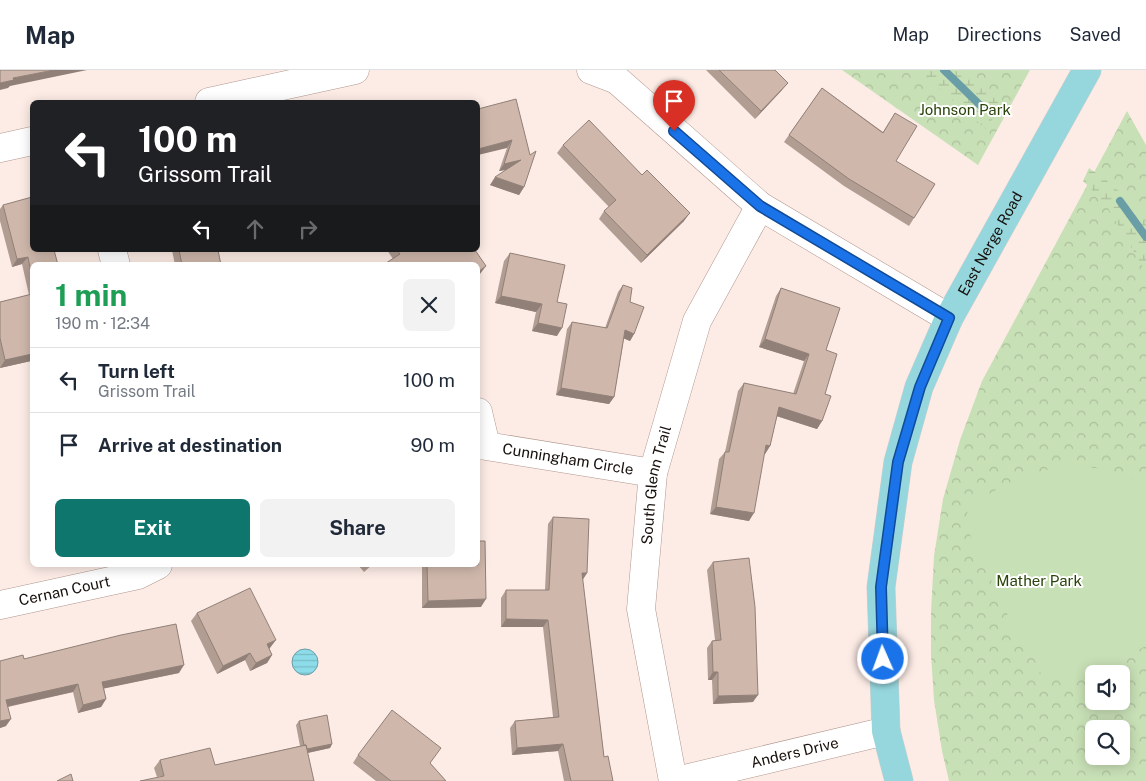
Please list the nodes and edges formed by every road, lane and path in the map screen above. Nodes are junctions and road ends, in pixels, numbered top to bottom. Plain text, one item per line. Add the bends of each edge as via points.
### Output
1 (355, 70) edge
2 (591, 70) edge
3 (1087, 70) edge
4 (218, 100) edge
5 (30, 141) edge
6 (0, 148) edge
7 (760, 206) junction
8 (949, 318) junction
9 (480, 420) edge
10 (653, 473) junction
11 (154, 567) edge
12 (0, 605) edge
13 (886, 731) junction
14 (675, 781) edge
15 (899, 781) edge

1 - 4 street
2 - 7 street via 617,80
3 - 8 main road, East Nerge Road
5 - 6 street
7 - 8 street
7 - 10 street, South Glenn Trail via 697,321
8 - 13 main road, East Nerge Road via 920,387 898,462 881,587
9 - 10 street, Cunningham Circle via 486,446
10 - 14 street, South Glenn Trail via 641,609
11 - 12 street, Cernan Court via 138,574
13 - 14 street, Anders Drive
13 - 15 main road, East Nerge Road

